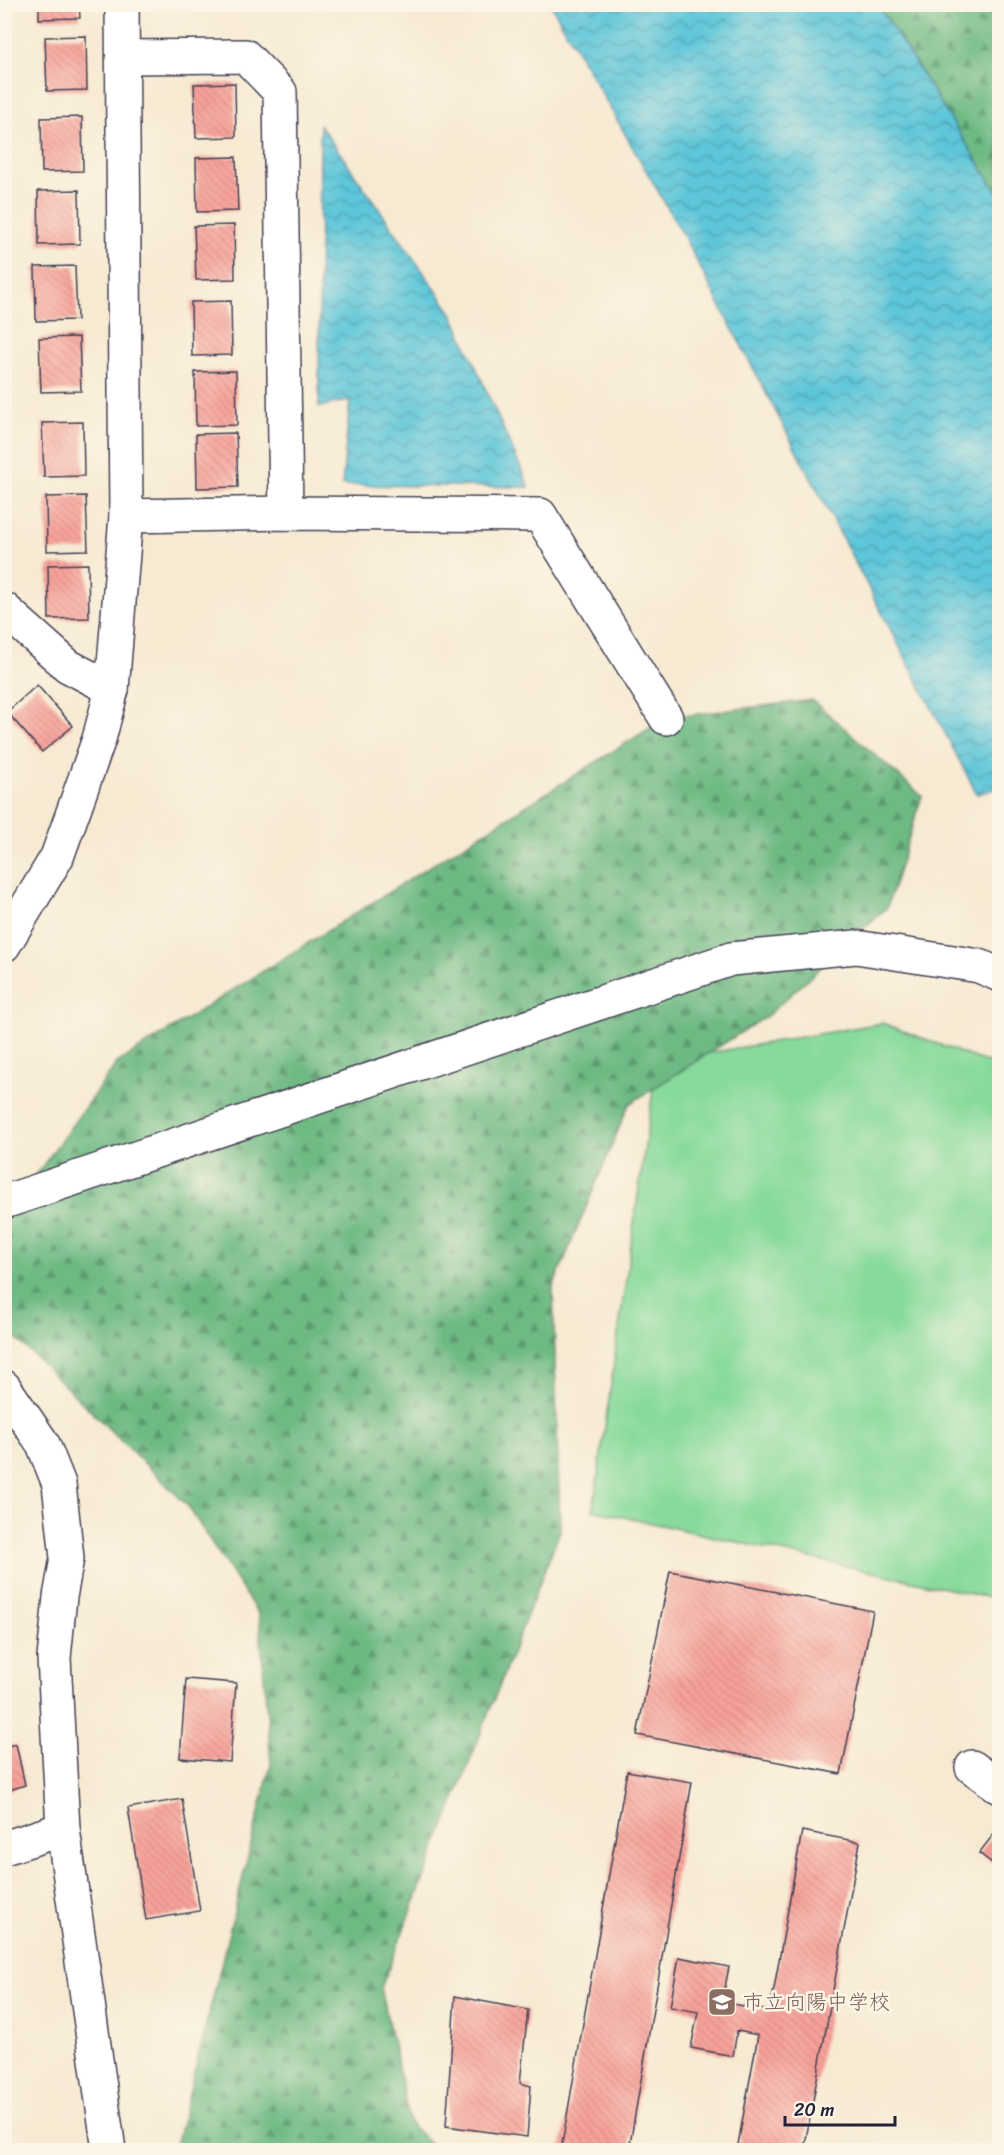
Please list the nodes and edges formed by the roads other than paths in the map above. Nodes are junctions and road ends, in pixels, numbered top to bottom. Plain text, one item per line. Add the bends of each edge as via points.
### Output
1 (122, 4) edge
2 (123, 57) junction
3 (286, 513) junction
4 (126, 516) junction
5 (4, 609) edge
6 (112, 689) junction
7 (666, 718) dead end
8 (4, 945) edge
9 (999, 975) edge
10 (4, 1202) edge
11 (4, 1387) edge
12 (972, 1767) dead end
13 (999, 1787) edge
14 (63, 1829) junction
15 (4, 1848) edge
16 (109, 2151) edge

1 - 2 street
2 - 3 street via 245,56 280,92
2 - 4 street
3 - 4 street
3 - 7 street via 540,515
4 - 6 street
5 - 6 street via 68,666
6 - 8 street via 99,739 57,857
9 - 10 street via 980,966 856,946 731,959
11 - 14 street via 43,1444 59,1484 67,1558 54,1658
12 - 13 street
14 - 15 street
14 - 16 street

